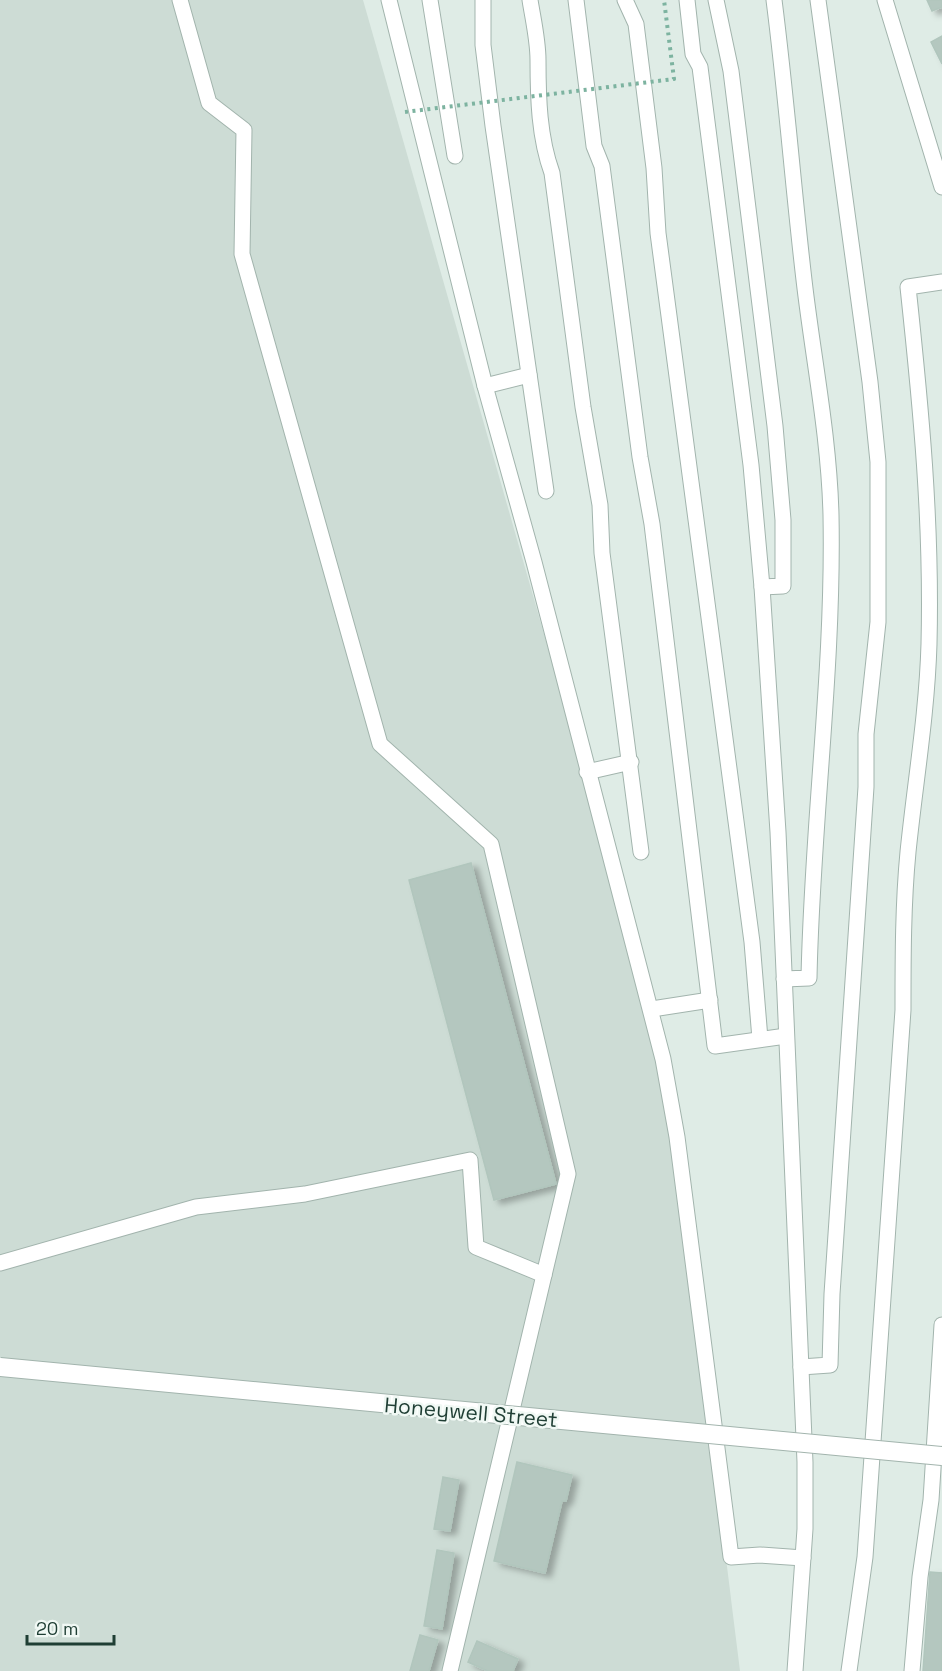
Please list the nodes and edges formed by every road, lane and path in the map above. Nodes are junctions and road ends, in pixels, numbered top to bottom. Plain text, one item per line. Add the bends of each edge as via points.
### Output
1 (180, 0) edge
2 (388, 0) edge
3 (430, 0) edge
4 (483, 0) edge
5 (530, 0) edge
6 (576, 0) edge
7 (626, 0) edge
8 (664, 0) edge
9 (687, 0) edge
10 (716, 0) edge
11 (774, 0) edge
12 (818, 0) edge
13 (885, 0) edge
14 (405, 112) dead end
15 (455, 156) dead end
16 (942, 187) edge
17 (942, 282) edge
18 (529, 375) junction
19 (485, 386) junction
20 (546, 491) dead end
21 (762, 587) junction
22 (631, 762) junction
23 (587, 772) junction
24 (640, 852) dead end
25 (784, 979) junction
26 (710, 1000) junction
27 (651, 1009) junction
28 (786, 1036) junction
29 (760, 1039) junction
30 (0, 1263) edge
31 (544, 1275) junction
32 (942, 1325) edge
33 (0, 1367) edge
34 (801, 1367) junction
35 (942, 1456) edge
36 (803, 1558) junction
37 (450, 1671) edge
38 (795, 1671) edge
39 (849, 1671) edge
40 (912, 1671) edge

1 - 31 lane via 209,103 244,130 242,254 381,744 491,843 568,1174
2 - 19 lane
3 - 15 lane
4 - 18 lane via 483,45
5 - 22 lane via 538,58 538,99 595,472 602,553
6 - 26 lane via 594,146 602,166 652,524
7 - 29 lane via 636,24 658,233 752,942
8 - 14 path, bridge via 674,79
9 - 21 lane via 693,54 700,68 751,465
10 - 21 lane via 731,71 780,470 783,586
11 - 25 lane via 804,279 825,422 831,568 808,978
12 - 34 lane via 874,421 879,582 831,1294 830,1365
13 - 16 lane
17 - 39 lane via 908,287 928,482 929,644 903,921 903,1010 865,1557
18 - 19 lane
18 - 20 lane
19 - 23 lane
21 - 25 lane
22 - 23 lane
22 - 24 lane
23 - 27 lane
25 - 28 lane
26 - 27 lane
26 - 29 lane via 715,1046
27 - 36 lane via 672,1105 731,1557
28 - 29 lane
28 - 34 lane
30 - 31 lane via 196,1207 305,1194 470,1160 476,1246
31 - 37 lane
32 - 40 lane via 931,1500
33 - 35 street, Honeywell Street, bridge
34 - 36 lane
36 - 38 lane

